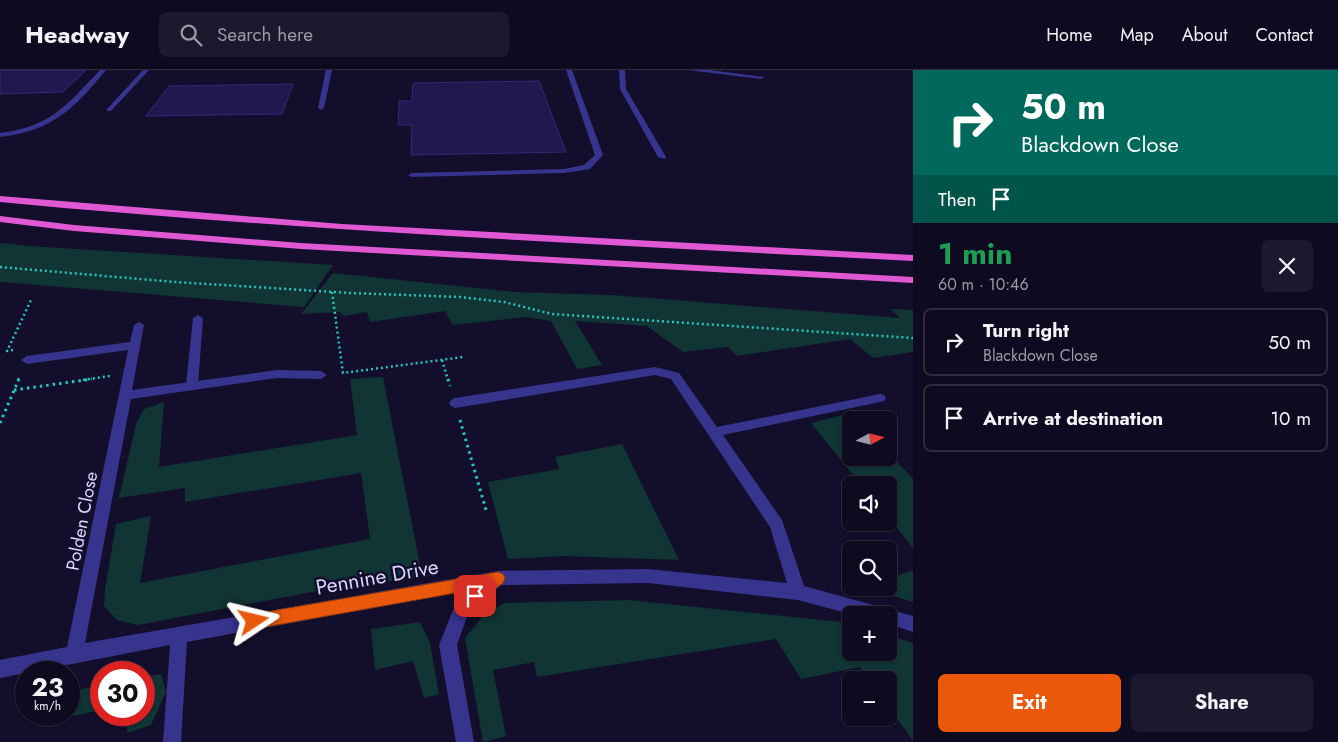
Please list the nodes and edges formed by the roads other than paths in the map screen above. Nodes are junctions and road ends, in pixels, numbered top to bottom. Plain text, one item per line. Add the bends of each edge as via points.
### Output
1 (103, 70) edge
2 (146, 70) edge
3 (329, 70) edge
4 (569, 70) edge
5 (622, 70) edge
6 (691, 70) edge
7 (761, 77) dead end
8 (321, 108) dead end
9 (109, 110) dead end
10 (0, 135) edge
11 (662, 157) dead end
12 (412, 175) dead end
13 (0, 198) edge
14 (0, 219) edge
15 (913, 258) edge
16 (913, 280) edge
17 (198, 318) dead end
18 (139, 326) dead end
19 (135, 345) junction
20 (27, 360) dead end
21 (321, 375) dead end
22 (192, 385) junction
23 (126, 395) junction
24 (880, 398) dead end
25 (455, 403) road end
26 (714, 432) junction
27 (498, 578) junction
28 (798, 592) junction
29 (850, 606) edge
30 (897, 619) edge
31 (913, 624) edge
32 (179, 635) junction
33 (74, 654) junction
34 (0, 669) edge
35 (172, 742) edge
36 (465, 742) edge

1 - 10 street via 56,119 23,132
2 - 9 street
3 - 8 street
4 - 12 street via 599,155 588,167 564,171
5 - 11 street via 623,89
6 - 7 street
13 - 15 highway via 127,212 291,223
14 - 16 highway via 301,246
17 - 22 street
18 - 19 street, Polden Close
19 - 20 street
19 - 23 street, Polden Close
21 - 22 street via 277,374
22 - 23 street
23 - 33 street, Polden Close
24 - 26 street
25 - 26 street via 655,371 675,376
26 - 28 street via 776,524
27 - 28 street, Pennine Drive via 648,576
27 - 32 street, Pennine Drive
27 - 36 street via 464,606 448,645
28 - 29 street, Pennine Drive
30 - 31 street
32 - 33 street, Pennine Drive
32 - 35 street
33 - 34 street, Pennine Drive

